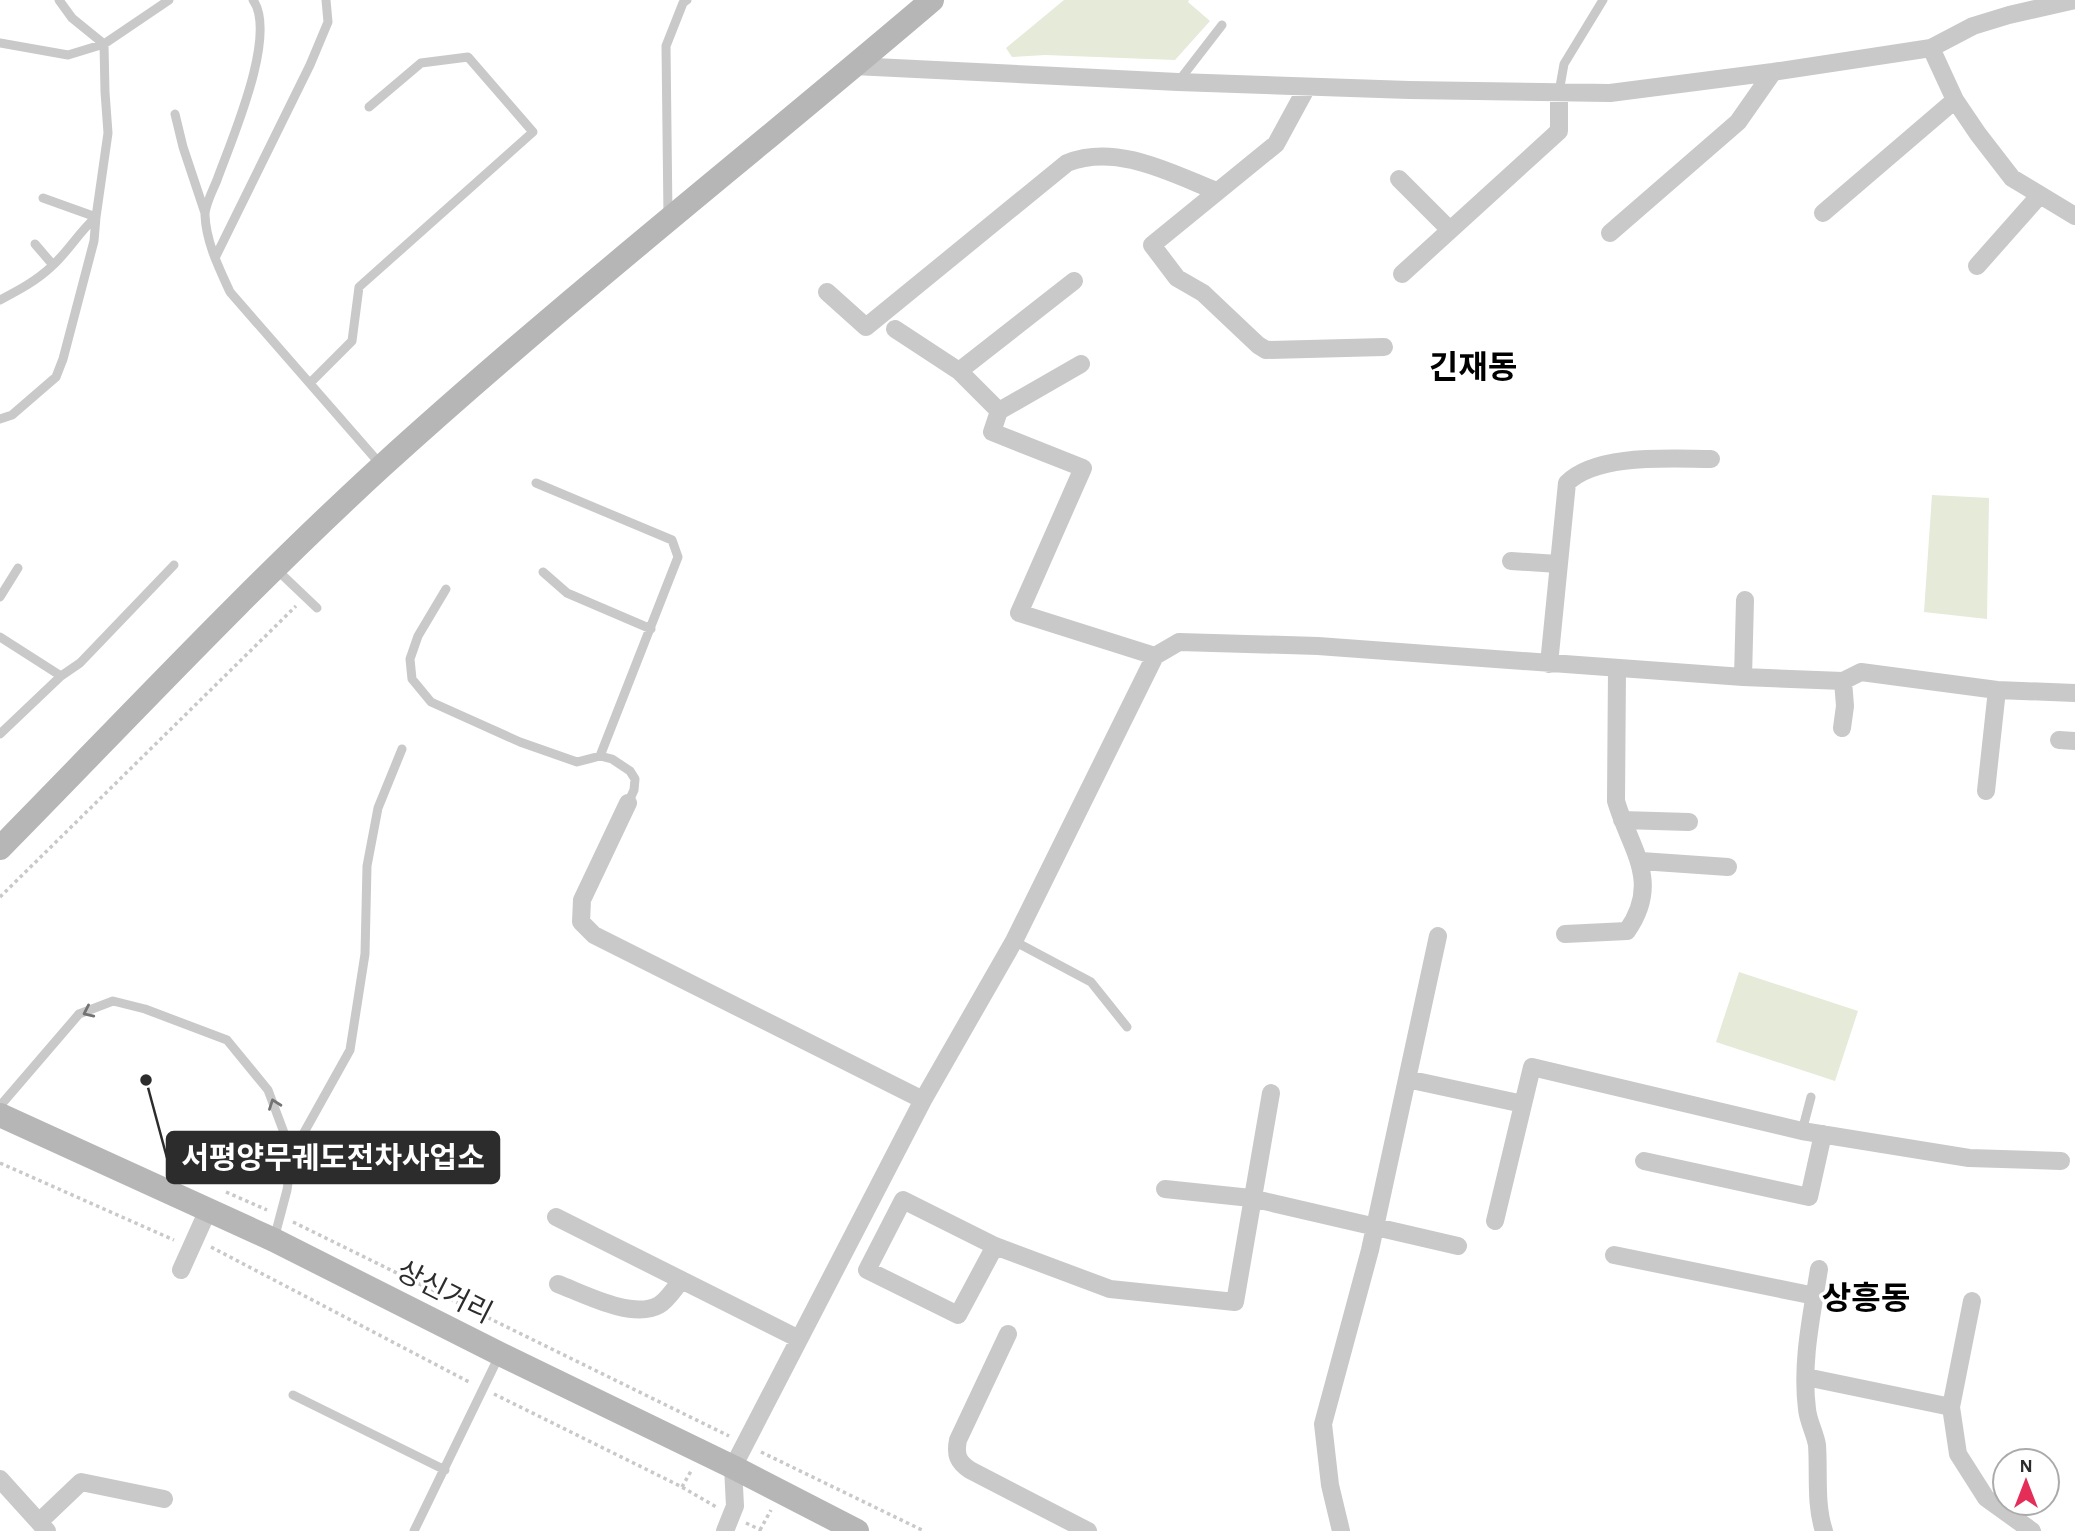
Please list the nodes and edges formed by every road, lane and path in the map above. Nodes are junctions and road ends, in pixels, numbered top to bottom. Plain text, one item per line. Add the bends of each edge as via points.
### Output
1 (59, 0) edge
2 (170, 0) edge
3 (253, 0) edge
4 (326, 0) edge
5 (932, 0) edge
6 (1603, 0) edge
7 (2075, 0) edge
8 (684, 1) edge
9 (1222, 25) dead end
10 (0, 43) edge
11 (104, 44) junction
12 (1931, 48) junction
13 (855, 66) junction
14 (1773, 72) junction
15 (1178, 82) junction
16 (1307, 86) junction
17 (1559, 92) junction
18 (1955, 100) junction
19 (369, 107) dead end
20 (175, 114) dead end
21 (1399, 179) dead end
22 (1216, 191) junction
23 (2039, 196) junction
24 (43, 198) dead end
25 (205, 213) junction
26 (1823, 213) dead end
27 (2075, 216) edge
28 (96, 217) junction
29 (668, 220) junction
30 (1450, 230) junction
31 (1610, 233) dead end
32 (35, 244) dead end
33 (215, 258) junction
34 (53, 265) junction
35 (1977, 266) dead end
36 (1402, 274) dead end
37 (1074, 281) dead end
38 (827, 292) dead end
39 (0, 300) edge
40 (895, 328) dead end
41 (1384, 347) dead end
42 (1081, 364) dead end
43 (959, 370) junction
44 (310, 383) junction
45 (999, 411) junction
46 (0, 419) edge
47 (1711, 459) dead end
48 (382, 466) junction
49 (536, 483) dead end
50 (1511, 561) dead end
51 (1559, 564) junction
52 (174, 565) dead end
53 (18, 568) dead end
54 (274, 568) junction
55 (543, 572) dead end
56 (446, 589) dead end
57 (0, 597) edge
58 (305, 597) junction
59 (1745, 600) dead end
60 (317, 608) dead end
61 (651, 629) junction
62 (0, 637) edge
63 (1155, 656) junction
64 (1549, 664) junction
65 (1617, 669) junction
66 (61, 676) junction
67 (1743, 677) junction
68 (1843, 681) junction
69 (1997, 690) junction
70 (2075, 694) edge
71 (1842, 728) dead end
72 (0, 734) edge
73 (402, 749) dead end
74 (600, 756) junction
75 (1986, 791) dead end
76 (628, 803) joint
77 (1622, 820) junction
78 (1689, 822) dead end
79 (0, 848) edge
80 (1641, 861) junction
81 (1728, 867) dead end
82 (0, 897) edge
83 (1565, 934) dead end
84 (1438, 936) dead end
85 (1014, 941) junction
86 (1127, 1027) dead end
87 (1407, 1079) junction
88 (1270, 1093) dead end
89 (1811, 1097) dead end
90 (923, 1100) junction
91 (1523, 1104) junction
92 (0, 1106) edge
93 (0, 1115) edge
94 (1802, 1131) junction
95 (1823, 1134) junction
96 (292, 1154) junction
97 (1644, 1161) dead end
98 (2061, 1161) dead end
99 (0, 1163) edge
100 (1165, 1189) dead end
101 (1251, 1198) junction
102 (213, 1199) junction
103 (281, 1216) junction
104 (556, 1217) dead end
105 (1495, 1221) dead end
106 (1375, 1226) junction
107 (274, 1240) junction
108 (995, 1246) junction
109 (1458, 1246) dead end
110 (191, 1248) junction
111 (1614, 1255) dead end
112 (1819, 1269) dead end
113 (181, 1270) dead end
114 (682, 1280) junction
115 (558, 1284) dead end
116 (1815, 1296) junction
117 (1972, 1301) dead end
118 (1008, 1334) dead end
119 (799, 1339) junction
120 (500, 1354) junction
121 (1806, 1377) junction
122 (293, 1395) dead end
123 (1951, 1407) junction
124 (744, 1444) junction
125 (733, 1467) junction
126 (445, 1470) junction
127 (0, 1479) edge
128 (163, 1499) dead end
129 (43, 1527) edge
130 (414, 1531) edge
131 (725, 1531) edge
132 (857, 1531) edge
133 (924, 1531) edge
134 (1088, 1531) edge
135 (1341, 1531) edge
136 (1824, 1531) edge
137 (2032, 1531) edge

1 - 11 lane via 72,18
2 - 11 lane
3 - 25 lane via 259,8 262,39
4 - 33 lane via 328,22 310,65
5 - 13 main road
6 - 17 lane via 1564,64
7 - 12 street via 1973,26
8 - 29 lane via 666,46
9 - 15 lane
10 - 11 lane via 68,55
11 - 28 lane via 108,133
12 - 14 street
12 - 18 street
13 - 15 street
13 - 29 main road
14 - 17 street via 1611,93
14 - 31 street via 1738,122
15 - 16 street
16 - 17 street
16 - 22 street via 1276,144
17 - 30 street via 1559,131
18 - 23 street via 2012,177
18 - 26 street
19 - 44 lane via 421,62 468,57 533,132 359,286 352,341
20 - 25 lane
21 - 30 street
22 - 38 street via 1139,160 1083,156 1067,163 866,327
22 - 41 street via 1152,245 1177,278 1203,293 1266,350
23 - 27 street
23 - 35 street
24 - 28 lane
25 - 33 lane
28 - 34 lane
28 - 46 lane via 94,241 56,377 12,415
29 - 48 main road
30 - 36 street
32 - 34 lane
33 - 44 lane via 230,292
34 - 39 lane
37 - 43 street
40 - 43 street
42 - 45 street
43 - 45 street
44 - 48 lane
45 - 63 street via 992,432 1083,468 1019,613
47 - 51 street via 1645,458 1574,475 1567,483
48 - 54 main road
49 - 61 lane via 672,540 678,557
50 - 51 street
51 - 64 street
52 - 66 lane via 80,663
53 - 57 lane
54 - 58 lane
54 - 79 main road
55 - 61 lane via 567,593
56 - 74 lane via 422,628 410,659 412,679 431,702 577,762
58 - 60 lane
58 - 82 path
59 - 67 street
61 - 74 lane
62 - 66 lane
63 - 64 street via 1179,642 1318,646
63 - 85 street
64 - 65 street
65 - 67 street
65 - 77 street via 1616,801
66 - 72 lane
67 - 68 street
68 - 69 street via 1861,672
68 - 71 street via 1846,706
69 - 70 street
69 - 75 street
73 - 96 lane via 378,808 367,866 365,954 350,1050
74 - 76 lane via 612,759 635,779
76 - 90 street via 582,900 581,922 594,935
77 - 78 street
77 - 80 street
80 - 81 street
80 - 83 street via 1644,880 1636,919 1627,931
84 - 87 street
85 - 86 lane via 1091,982
85 - 90 street
87 - 91 street
87 - 106 street
88 - 101 street
89 - 94 lane
90 - 119 street
91 - 94 street via 1532,1067
91 - 105 street
96 -> 92 lane via 268,1090 227,1040 113,1001 79,1014
93 - 102 main road, 상신거리
94 - 95 street
95 - 97 street via 1809,1197
95 - 98 street via 1969,1158
96 - 103 lane
99 - 110 path
100 - 101 street
101 - 106 street
101 - 108 street via 1235,1302 1110,1289
102 - 103 path
102 - 107 main road, 상신거리
102 - 110 street
103 - 107 lane
103 - 124 path
104 - 114 street
106 - 109 street
106 - 135 street via 1324,1424 1330,1485
107 - 120 main road, 상신거리
108 - 108 street via 903,1200 867,1270 958,1315
110 - 113 street
111 - 116 street
112 - 116 street
114 - 115 street via 660,1304 641,1310
114 - 119 street
116 - 121 street
117 - 123 street
118 - 134 street via 958,1440 957,1457 970,1470
119 - 124 street
120 - 125 main road, 상신거리
120 - 126 lane
121 - 123 street
121 - 136 street
122 - 126 lane
123 - 137 street via 1958,1454 1986,1498
124 - 125 street
124 - 133 path
125 - 131 street via 735,1506
125 - 132 main road, 상신거리
126 - 130 lane
127 - 129 street
128 - 129 street via 81,1482

